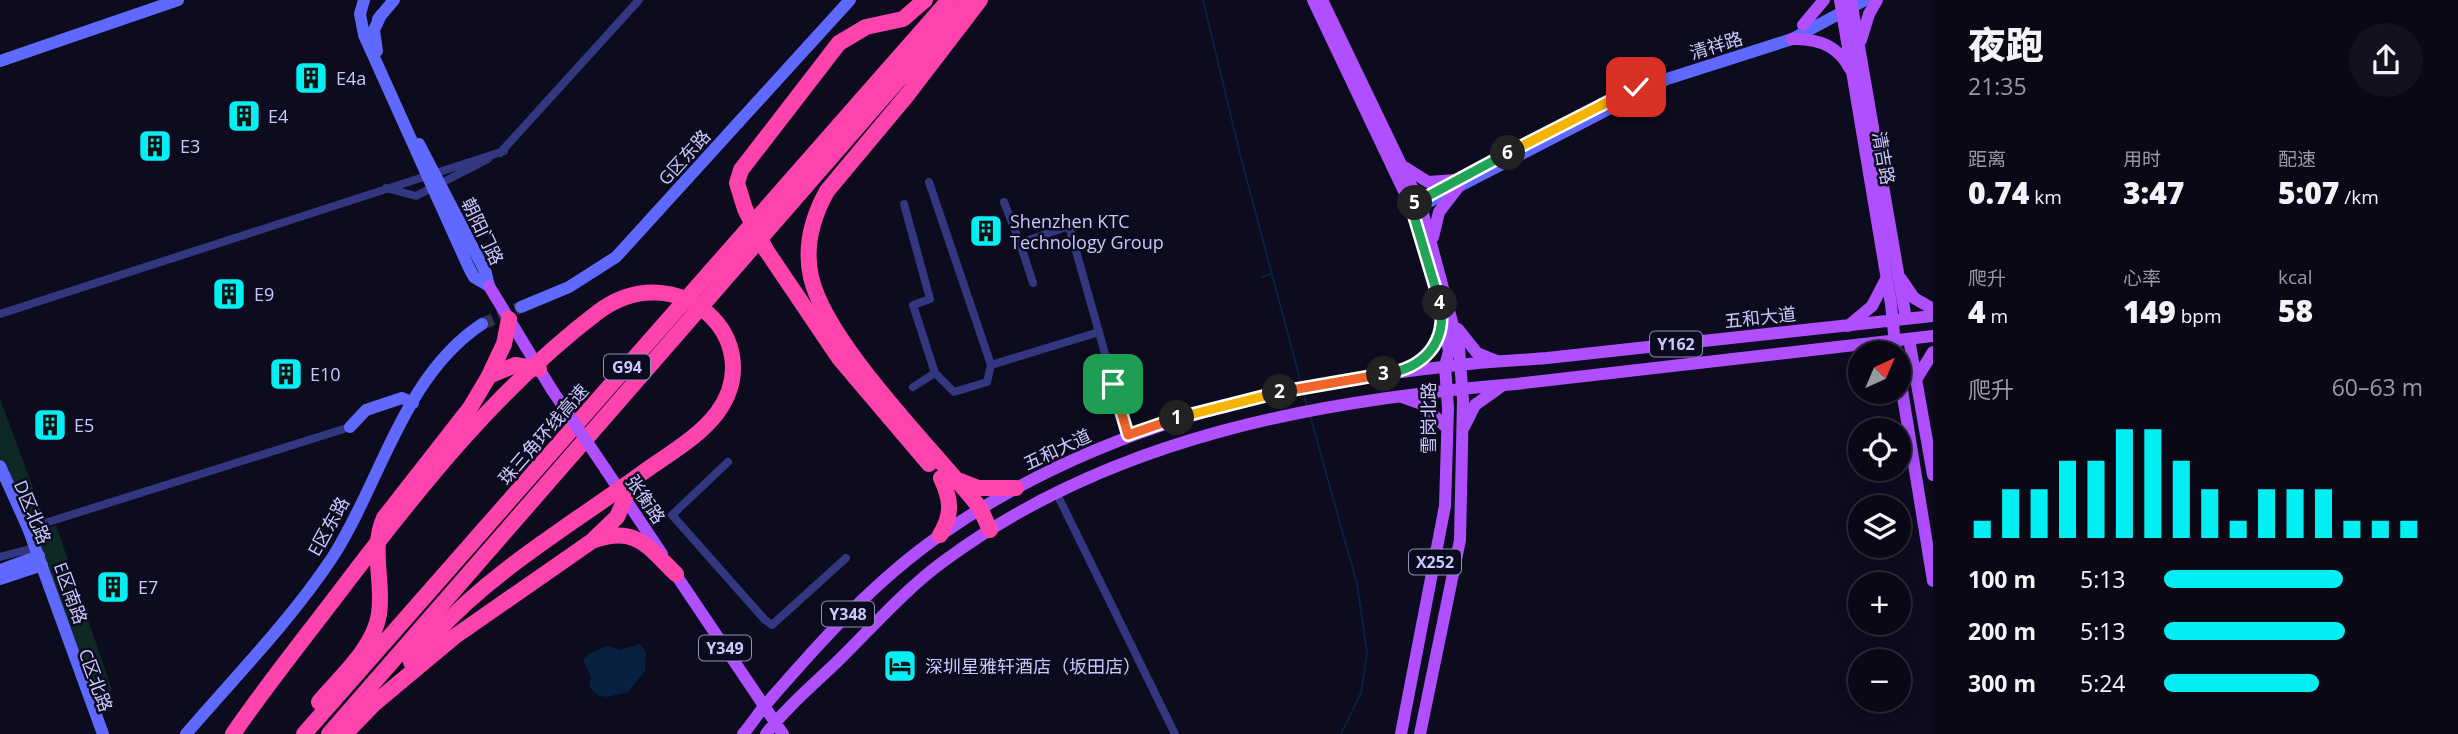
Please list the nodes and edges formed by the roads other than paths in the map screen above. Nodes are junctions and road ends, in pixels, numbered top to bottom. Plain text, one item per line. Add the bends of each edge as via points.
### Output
1 (178, 0) edge
2 (364, 0) edge
3 (394, 0) edge
4 (639, 0) edge
5 (850, 0) edge
6 (925, 0) edge
7 (949, 0) edge
8 (968, 0) edge
9 (980, 0) edge
10 (1313, 0) edge
11 (1322, 0) edge
12 (1824, 0) edge
13 (1865, 0) edge
14 (1877, 0) edge
15 (1846, 4) edge
16 (381, 15) junction
17 (1804, 25) junction
18 (364, 35) junction
19 (1792, 39) junction
20 (1860, 51) junction
21 (0, 61) edge
22 (1853, 76) junction
23 (505, 151) junction
24 (1400, 162) junction
25 (428, 173) junction
26 (929, 182) dead end
27 (1458, 183) junction
28 (435, 187) junction
29 (385, 188) junction
30 (1004, 202) dead end
31 (904, 204) dead end
32 (1417, 204) junction
33 (1433, 241) junction
34 (1020, 243) junction
35 (1892, 274) junction
36 (1032, 283) dead end
37 (489, 286) joint
38 (521, 307) tunnel mouth
39 (1933, 309) edge
40 (0, 314) edge
41 (1933, 316) edge
42 (509, 319) junction
43 (1906, 319) junction
44 (1891, 321) junction
45 (1449, 323) junction
46 (482, 324) tunnel mouth
47 (1848, 326) junction
48 (1099, 332) junction
49 (1933, 336) edge
50 (1909, 339) junction
51 (1894, 341) edge
52 (1906, 341) edge
53 (1847, 346) edge
54 (1933, 352) edge
55 (1500, 362) junction
56 (991, 365) junction
57 (1461, 365) junction
58 (1445, 366) junction
59 (539, 369) junction
60 (1405, 372) junction
61 (935, 373) junction
62 (489, 376) junction
63 (1917, 378) junction
64 (1503, 384) junction
65 (913, 387) dead end
66 (872, 388) junction
67 (1447, 388) junction
68 (1463, 388) junction
69 (1398, 396) junction
70 (414, 402) junction
71 (1904, 404) edge
72 (350, 427) joint
73 (1463, 428) junction
74 (1447, 429) junction
75 (1128, 435) junction
76 (728, 462) dead end
77 (0, 466) edge
78 (944, 475) junction
79 (1933, 475) edge
80 (0, 480) edge
81 (1016, 488) junction
82 (1056, 492) junction
83 (625, 499) junction
84 (976, 511) junction
85 (26, 529) junction
86 (989, 530) junction
87 (940, 535) junction
88 (592, 541) junction
89 (0, 557) edge
90 (846, 558) dead end
91 (36, 559) junction
92 (0, 570) edge
93 (676, 574) junction
94 (0, 579) edge
95 (1933, 581) edge
96 (375, 703) junction
97 (764, 707) junction
98 (782, 729) edge
99 (97, 734) edge
100 (103, 734) edge
101 (186, 734) edge
102 (233, 734) edge
103 (293, 734) edge
104 (304, 734) edge
105 (329, 734) edge
106 (345, 734) edge
107 (743, 734) edge
108 (766, 734) edge
109 (1175, 734) edge
110 (1401, 734) edge
111 (1420, 734) edge

1 - 21 street
2 - 18 street, 朝阳门路 via 360,14
3 - 16 street
4 - 23 street
5 - 38 street, G区东路 via 616,257 569,287
6 - 66 highway, bridge via 903,19 855,32 830,51 741,170 737,183 788,287
7 - 104 highway, 珠三角环线高速 / G94
8 - 105 highway, 珠三角环线高速 / G94
9 - 66 highway via 841,171 817,209 810,230 809,265 819,301
10 - 32 main road, 雪岗北路 / X252
11 - 24 main road, 雪岗北路 / X252
12 - 17 main road
13 - 15 street, 清祥路
14 - 20 main road via 1864,26
15 - 17 street, 清祥路
15 - 19 street, 清祥路
15 - 20 main road, 清吉路
15 - 22 main road, 清吉路
16 - 18 street
16 - 25 street, 朝阳门路 via 374,30 377,50
17 - 27 street, 清祥路 via 1660,75
18 - 25 street, 朝阳门路
19 - 22 main road via 1829,46 1840,54
19 - 27 street, 清祥路 via 1667,79
20 - 35 main road, 清吉路
22 - 35 main road, 清吉路
23 - 25 street
23 - 28 street
24 - 27 main road via 1428,182
24 - 32 main road, 雪岗北路 / X252
25 - 28 street, 朝阳门路
25 - 29 street
26 - 56 street
27 - 32 street, 清祥路
27 - 33 main road via 1439,212
28 - 29 street via 410,196
28 - 37 street, 朝阳门路
29 - 40 street
30 - 34 street
31 - 61 street via 930,299 913,305
32 - 33 main road, 雪岗北路 / X252
32 - 45 main road, 雪岗北路 / X252
33 - 45 main road, 雪岗北路 / X252
34 - 36 street
34 - 48 street via 1069,226
35 - 39 main road via 1914,298
35 - 43 main road, 清吉路
35 - 44 main road, 清吉路
35 - 47 main road via 1878,297
37 - 42 main road, 张衡路
41 - 43 main road, 五和大道 / Y162
42 - 59 main road, 张衡路
42 - 62 highway
43 - 44 main road, 五和大道 / Y162
43 - 50 street
44 - 47 main road, 五和大道 / Y162
44 - 51 main road, 清吉路
45 - 55 main road via 1477,353
45 - 57 main road, 雪岗北路 / X252
45 - 58 main road, 雪岗北路 / X252
45 - 60 main road via 1430,352
46 - 70 street, E区东路 via 460,338
47 - 55 main road, 五和大道 / Y162
48 - 56 street
48 - 75 street
49 - 50 main road, Y162
50 - 52 main road, Y162
50 - 63 main road
53 - 64 main road, Y162
54 - 63 main road
55 - 57 main road, 五和大道 / Y162
56 - 61 street via 986,382 954,393
57 - 58 main road, 五和大道 / Y348
57 - 68 main road, 雪岗北路 / X252
58 - 60 main road, 五和大道 / Y348
58 - 67 main road, 雪岗北路 / X252
59 - 62 highway via 515,365
59 - 83 main road, 张衡路 / Y349, bridge
60 - 75 main road, 五和大道 / Y348 via 1278,392
61 - 65 street
62 - 103 highway via 471,408 384,518 379,531 377,623 360,653
63 - 79 main road
64 - 68 main road, Y162
64 - 73 main road via 1475,405
66 - 78 highway
67 - 68 main road, Y162
67 - 69 main road, Y348
67 - 74 main road, 雪岗北路 / X252
68 - 73 main road, 雪岗北路 / X252
69 - 74 main road via 1422,404
69 - 82 main road, Y348 via 1286,414 1181,441
70 - 72 street via 402,398 366,410
70 - 101 street, E区东路 via 333,556
71 - 95 main road
72 - 85 street
73 - 111 main road, 雪岗北路 / X252 via 1460,540
74 - 110 main road, 雪岗北路 / X252 via 1445,506
75 - 81 main road, 五和大道 / Y348
76 - 90 street via 672,515 765,620 772,625
77 - 85 street, E区南路
78 - 81 highway via 978,488
78 - 84 highway
78 - 87 highway via 950,504
80 - 85 street, D区北路
81 - 84 main road, 五和大道 / Y348
82 - 86 main road, Y348
82 - 109 street
83 - 88 highway via 617,517
83 - 93 main road, 张衡路 / Y349
84 - 86 highway
84 - 87 main road, 五和大道 / Y348
85 - 91 street, E区南路
86 - 98 main road, Y348 via 900,598
87 - 97 main road, 五和大道 / Y348 via 854,607
88 - 93 highway via 617,534 634,536
88 - 96 highway via 453,637
89 - 91 street
91 - 92 street
91 - 94 street
91 - 99 street, C区北路
91 - 100 street, E区南路
93 - 97 main road, 张衡路 / Y349
96 - 102 highway, bridge via 480,590 684,442 717,412 730,383 730,355 720,327 709,314 680,295 642,291 613,302 551,351 505,393 424,481
96 - 106 highway
97 - 98 main road, 张衡路 / Y349
97 - 107 main road, 五和大道 / Y348
98 - 108 main road, Y348

